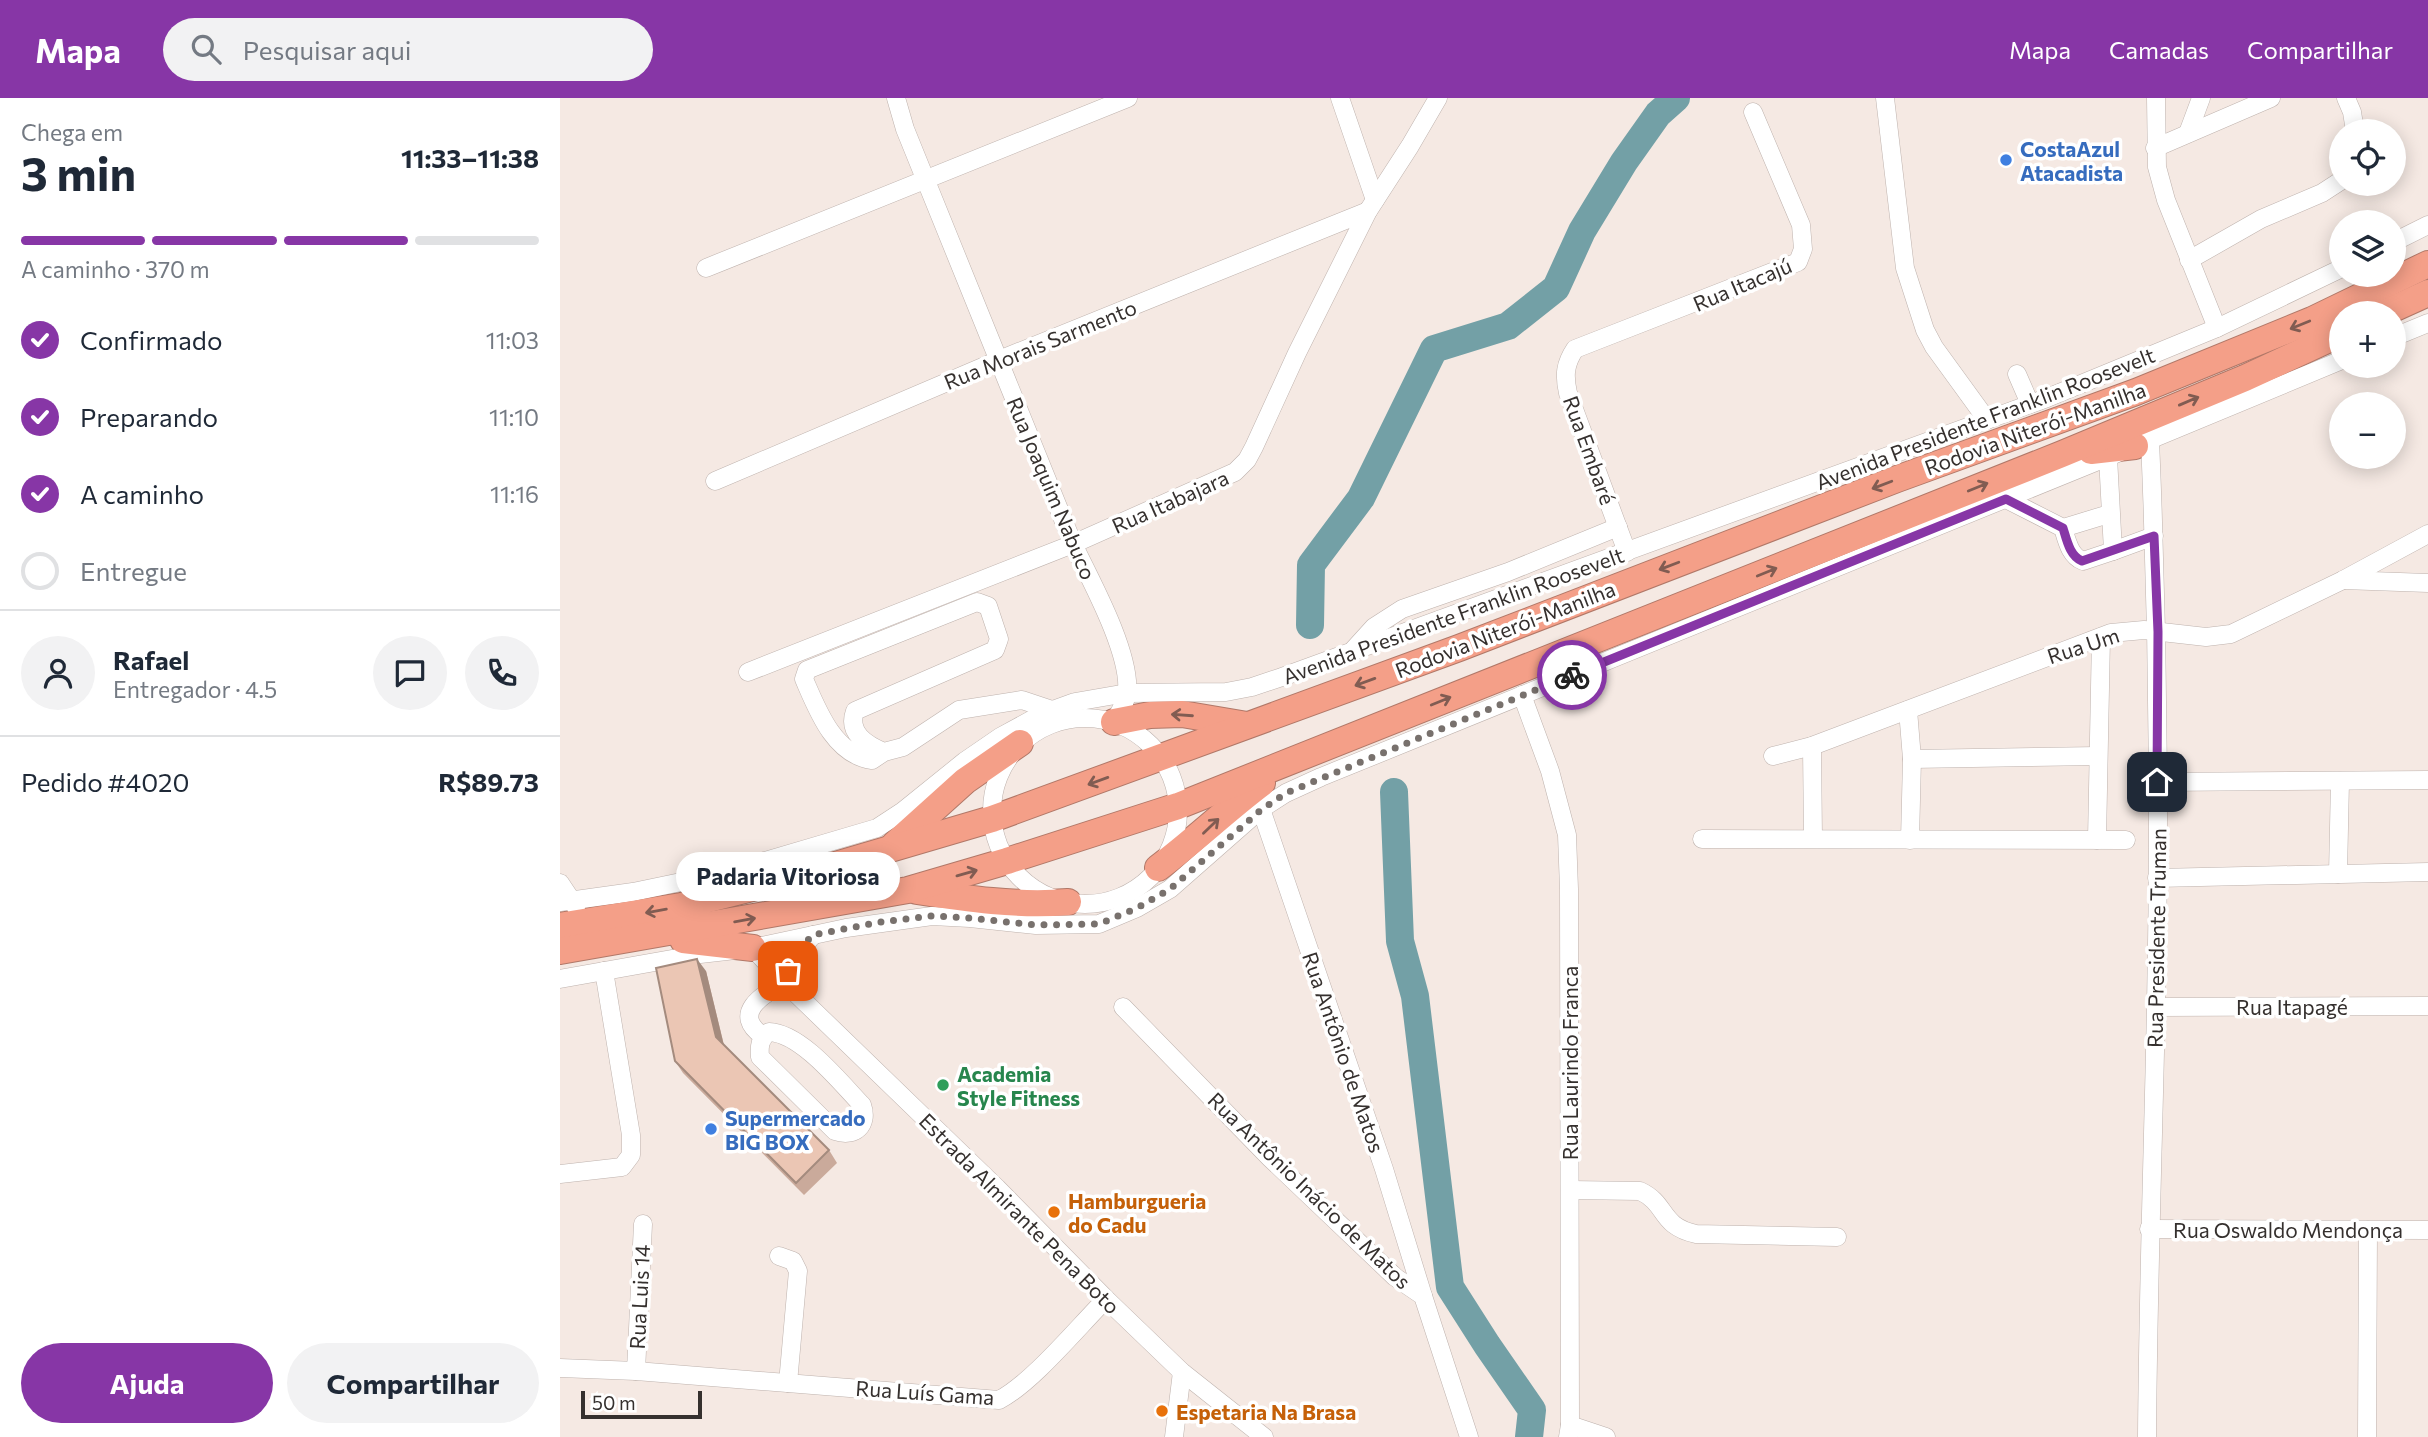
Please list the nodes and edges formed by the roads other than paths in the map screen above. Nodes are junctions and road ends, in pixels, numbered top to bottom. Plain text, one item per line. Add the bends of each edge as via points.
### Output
1 (896, 98) edge
2 (1128, 98) edge
3 (1340, 98) edge
4 (1438, 98) edge
5 (1885, 98) edge
6 (2156, 98) edge
7 (2201, 98) edge
8 (2271, 98) edge
9 (2346, 98) edge
10 (1753, 113) dead end
11 (2353, 119) edge
12 (2188, 134) junction
13 (2155, 148) junction
14 (926, 179) junction
15 (2329, 189) edge
16 (1371, 205) junction
17 (2428, 225) edge
18 (2406, 236) edge
19 (2189, 260) junction
20 (2428, 264) edge
21 (706, 268) dead end
22 (2329, 274) edge
23 (2428, 293) edge
24 (2406, 303) edge
25 (2428, 323) edge
26 (2217, 328) junction
27 (2406, 332) edge
28 (2329, 339) edge
29 (1575, 349) joint
30 (999, 360) junction
31 (2329, 365) edge
32 (2017, 374) dead end
33 (2030, 404) junction
34 (1987, 420) junction
35 (2143, 443) junction
36 (2062, 454) junction
37 (2108, 457) junction
38 (715, 481) dead end
39 (2006, 499) junction
40 (2109, 514) junction
41 (1618, 527) junction
42 (2063, 528) junction
43 (2428, 534) edge
44 (2154, 536) junction
45 (1073, 544) junction
46 (2113, 551) junction
47 (1627, 552) junction
48 (2343, 580) junction
49 (2428, 583) edge
50 (2158, 632) junction
51 (2101, 637) junction
52 (1351, 652) junction
53 (748, 672) dead end
54 (1127, 692) junction
55 (1522, 695) junction
56 (1052, 710) junction
57 (1908, 710) junction
58 (1114, 722) junction
59 (1249, 725) junction
60 (1020, 743) junction
61 (1812, 746) junction
62 (884, 752) junction
63 (1773, 756) dead end
64 (2098, 756) junction
65 (1163, 758) junction
66 (1912, 759) junction
67 (1287, 763) junction
68 (2428, 780) edge
69 (2340, 781) junction
70 (2157, 782) junction
71 (1178, 806) junction
72 (1261, 810) junction
73 (992, 819) junction
74 (1813, 838) junction
75 (1702, 839) dead end
76 (1910, 840) junction
77 (2097, 840) junction
78 (2126, 840) dead end
79 (888, 851) junction
80 (1007, 861) junction
81 (1158, 869) junction
82 (2428, 872) edge
83 (2338, 874) junction
84 (2157, 878) junction
85 (560, 883) edge
86 (908, 890) junction
87 (566, 901) edge
88 (1068, 902) junction
89 (1100, 902) junction
90 (586, 922) junction
91 (1099, 924) junction
92 (560, 926) edge
93 (813, 935) junction
94 (654, 936) junction
95 (753, 948) junction
96 (560, 951) edge
97 (604, 971) junction
98 (560, 979) edge
99 (784, 982) junction
100 (2428, 1006) edge
101 (1124, 1007) dead end
102 (2156, 1007) junction
103 (763, 1036) junction
104 (560, 1174) edge
105 (1570, 1191) junction
106 (643, 1224) dead end
107 (2149, 1229) junction
108 (2368, 1230) junction
109 (2428, 1230) edge
110 (1837, 1237) dead end
111 (779, 1256) dead end
112 (1423, 1296) junction
113 (1106, 1299) junction
114 (560, 1368) edge
115 (636, 1371) junction
116 (1182, 1373) junction
117 (788, 1383) junction
118 (1569, 1431) edge
119 (1174, 1437) edge
120 (1264, 1437) edge
121 (1469, 1437) edge
122 (1606, 1437) edge
123 (2147, 1437) edge
124 (2367, 1437) edge

1 - 14 street, Rua Joaquim Nabuco
2 - 14 street
3 - 16 street
4 - 16 street, Rua Itabajara
5 - 34 street via 1905,268 1934,347
6 - 13 street
7 - 12 street
8 - 12 street
9 - 11 street
10 - 29 street, Rua Itacajú via 1801,225 1803,249 1798,262
12 - 13 street
13 - 19 street via 2166,200
14 - 21 street
14 - 30 street, Rua Joaquim Nabuco
15 - 19 street via 2261,219
16 - 30 street, Rua Morais Sarmento
16 - 45 street, Rua Itabajara via 1247,460 1216,482
17 - 18 street
19 - 26 street
20 -> 59 highway, Rodovia Niterói-Manilha via 2312,320 2136,392
22 - 26 street, Avenida Presidente Franklin Roosevelt
23 - 24 highway
25 - 27 street
26 - 33 street, Avenida Presidente Franklin Roosevelt
36 -> 28 highway, Rodovia Niterói-Manilha
29 - 41 street, Rua Embaré via 1566,367 1568,393
30 - 38 street, Rua Morais Sarmento
30 - 45 street, Rua Joaquim Nabuco
31 - 35 street
32 - 33 street
33 - 34 street, Avenida Presidente Franklin Roosevelt
34 - 47 street, Avenida Presidente Franklin Roosevelt
35 - 36 highway
35 - 37 street
35 - 44 street, Rua Presidente Truman
67 -> 36 highway, Rodovia Niterói-Manilha
37 - 39 street
37 - 40 street
39 - 42 street
39 - 55 street
40 - 42 street
40 - 46 street
41 - 47 street, Rua Embaré
41 - 52 street via 1402,609 1374,627
42 - 46 street via 2078,560
43 - 48 street, Rua Um
44 - 46 street
44 - 50 street, Rua Presidente Truman
45 - 53 street, Rua Itabajara
45 - 54 street, Rua Joaquim Nabuco via 1114,636
47 - 52 street, Avenida Presidente Franklin Roosevelt
48 - 49 street
48 - 50 street, Rua Um via 2221,637
50 - 51 street, Rua Um via 2124,630
50 - 70 street, Rua Presidente Truman
51 - 57 street, Rua Um
51 - 64 street
52 - 54 street, Avenida Presidente Franklin Roosevelt via 1226,692
54 - 56 street, Avenida Presidente Franklin Roosevelt via 1089,697
54 - 58 street
55 - 72 street via 1321,777
55 - 105 street, Rua Laurindo Franca via 1567,835
56 - 62 street via 1022,699 959,710 903,747
56 - 87 street, Avenida Presidente Franklin Roosevelt via 1000,737 877,828 724,873
57 - 61 street, Rua Um
57 - 66 street
59 -> 58 highway via 1182,714
58 - 60 street via 1070,719 1043,727
58 - 65 street via 1144,738
59 - 65 highway, Rodovia Niterói-Manilha
60 - 73 street via 1004,763 994,787
60 - 79 highway via 965,781
61 - 63 street, Rua Um
61 - 74 street
62 - 62 street via 865,745 853,726 855,711 995,650 999,639 983,602 804,673 821,719 844,747 860,759 872,760
64 - 66 street
64 - 77 street
65 - 71 street
65 -> 73 highway, Rodovia Niterói-Manilha
66 - 76 street
67 - 71 highway, Rodovia Niterói-Manilha
81 -> 67 highway
68 - 69 street
69 - 70 street
69 - 83 street
70 - 84 street, Rua Presidente Truman
71 - 80 highway, Rodovia Niterói-Manilha
71 - 81 street via 1174,839
72 - 91 street via 1170,889
72 - 112 street, Rua Antônio de Matos
73 - 79 highway, Rodovia Niterói-Manilha
73 - 80 street
74 - 75 street
74 - 76 street
76 - 77 street
77 - 78 street
79 -> 90 highway, Rodovia Niterói-Manilha via 681,906
86 -> 80 highway, Rodovia Niterói-Manilha
80 - 88 street via 1033,888
81 - 89 street via 1132,891
82 - 83 street
83 - 84 street
84 - 102 street, Rua Presidente Truman
85 - 87 street
86 - 88 highway via 1033,905
94 -> 86 highway, Rodovia Niterói-Manilha
87 - 90 street
88 - 89 street
89 - 91 street
90 - 92 highway, Rodovia Niterói-Manilha
91 - 93 street via 1035,925 932,916
93 - 95 street
93 - 99 street via 798,952
94 - 95 highway
94 - 96 highway, Rodovia Niterói-Manilha
95 - 97 street
95 - 99 street, Estrada Almirante Pena Boto
97 - 98 street
97 - 104 street via 631,1155 622,1167
99 - 103 street via 750,1009 749,1022
99 - 113 street, Estrada Almirante Pena Boto
100 - 102 street, Rua Itapagé
101 - 112 street, Rua Antônio Inácio de Matos via 1270,1158 1395,1277
102 - 107 street, Rua Presidente Truman
103 - 103 street via 780,1032 796,1041 862,1105 863,1123 852,1133 835,1131 760,1057
105 - 110 street via 1640,1191 1650,1196 1672,1226 1696,1234
105 - 118 street, Rua Laurindo Franca
106 - 115 street, Rua Luis 14
107 - 108 street, Rua Oswaldo Mendonça
107 - 123 street, Rua Presidente Truman
108 - 109 street, Rua Oswaldo Mendonça
108 - 124 street
111 - 117 street via 793,1261 797,1271
112 - 121 street, Rua Antônio Inácio de Matos
113 - 116 street, Estrada Almirante Pena Boto
113 - 117 street, Rua Luís Gama via 1031,1376 999,1400
114 - 115 street, Rua Luís Gama
115 - 117 street, Rua Luís Gama
116 - 119 street
116 - 120 street, Estrada Almirante Pena Boto
118 - 122 street

